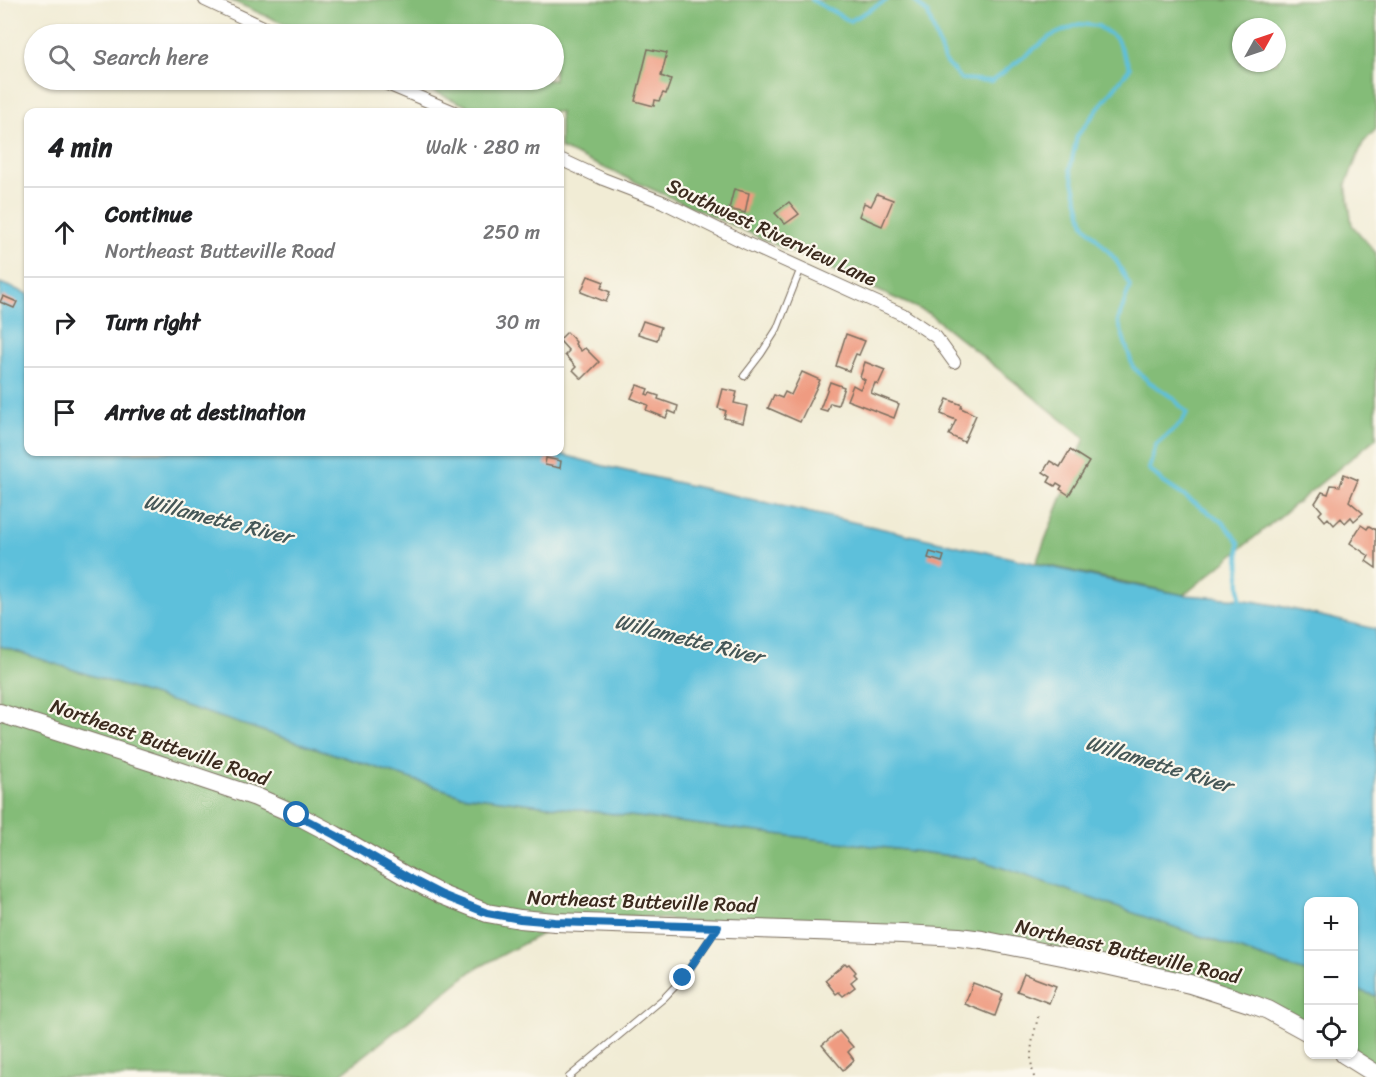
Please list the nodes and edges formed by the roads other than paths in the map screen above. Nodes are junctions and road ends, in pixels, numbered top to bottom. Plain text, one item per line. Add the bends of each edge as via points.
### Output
1 (205, 0) edge
2 (257, 24) edge
3 (402, 90) edge
4 (444, 108) edge
5 (564, 161) edge
6 (801, 267) junction
7 (954, 362) dead end
8 (744, 376) dead end
9 (0, 713) edge
10 (718, 927) junction
11 (1304, 1030) edge
12 (1352, 1059) edge
13 (1376, 1074) edge
14 (568, 1077) edge

1 - 2 street
3 - 4 street
5 - 6 street, Southwest Riverview Lane
6 - 7 street, Southwest Riverview Lane via 902,314 936,337
6 - 8 lane via 777,329
9 - 10 street, Northeast Butteville Road via 256,797 335,835 442,895 487,913 555,922
10 - 11 street, Northeast Butteville Road via 982,940 1208,989 1268,1010
10 - 14 lane via 677,985
12 - 13 street

